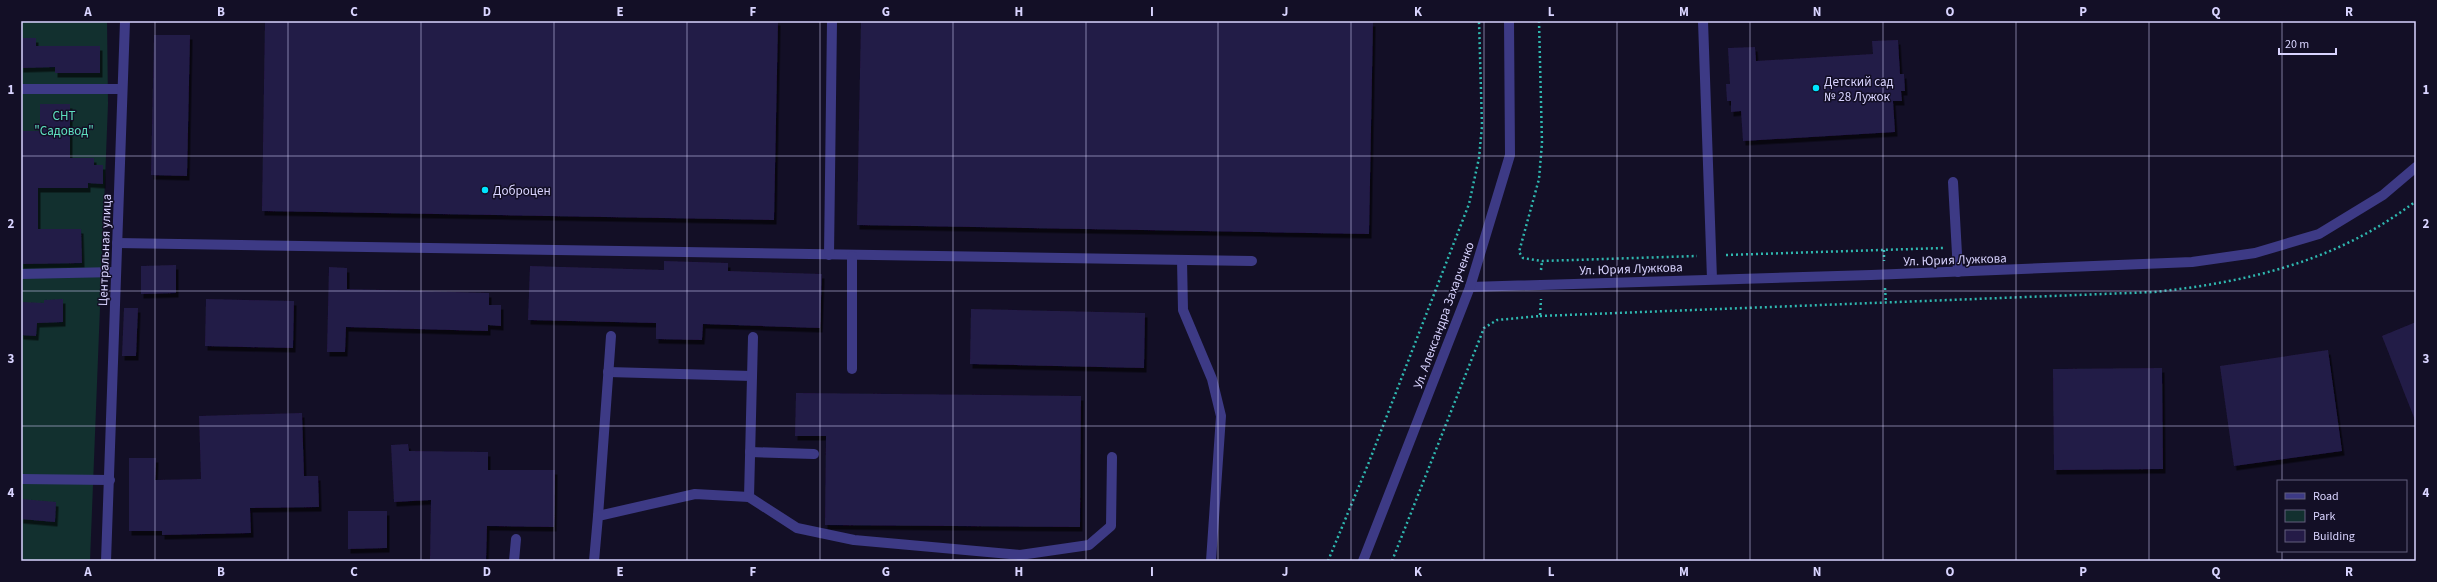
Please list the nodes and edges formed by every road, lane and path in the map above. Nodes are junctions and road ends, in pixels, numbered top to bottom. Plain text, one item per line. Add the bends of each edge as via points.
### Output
1 (125, 21) edge
2 (832, 21) edge
3 (1479, 21) edge
4 (1508, 21) edge
5 (1539, 21) edge
6 (1703, 21) edge
7 (21, 89) edge
8 (122, 89) junction
9 (2416, 167) edge
10 (1954, 182) dead end
11 (2416, 201) edge
12 (117, 243) junction
13 (1956, 247) junction
14 (829, 255) junction
15 (852, 256) junction
16 (1711, 256) junction
17 (1182, 260) junction
18 (1252, 261) dead end
19 (1542, 261) junction
20 (116, 272) junction
21 (1958, 272) junction
22 (21, 274) edge
23 (1712, 279) junction
24 (1541, 284) junction
25 (1470, 286) junction
26 (1540, 316) junction
27 (611, 336) dead end
28 (753, 337) dead end
29 (852, 369) dead end
30 (608, 372) junction
31 (752, 376) junction
32 (750, 452) junction
33 (814, 454) dead end
34 (1112, 457) dead end
35 (21, 479) edge
36 (110, 480) junction
37 (749, 497) junction
38 (598, 516) junction
39 (516, 539) dead end
40 (106, 561) edge
41 (514, 561) edge
42 (594, 561) edge
43 (1211, 561) edge
44 (1328, 561) edge
45 (1363, 561) edge
46 (1392, 561) edge

1 - 8 street, Центральная улица
2 - 14 street
3 - 44 path via 1482,126 1479,158 1469,204
4 - 25 street, Ул. Александра Захарченко via 1510,155
5 - 19 path via 1542,143 1539,179 1519,252 1523,258
6 - 16 street
7 - 8 street
8 - 12 street, Центральная улица
9 - 21 street, Ул. Юрия Лужкова via 2383,195 2319,234 2255,252 2192,262
10 - 13 street
11 - 26 path via 2392,219 2334,250 2273,272 2205,286 2154,292
12 - 14 street
12 - 20 street, Центральная улица
13 - 16 path
13 - 21 street
14 - 15 street
15 - 17 street
15 - 29 street
16 - 19 path
16 - 23 street
17 - 18 street
17 - 43 street via 1183,310 1212,379 1221,416
19 - 24 path
20 - 22 street
20 - 36 street, Центральная улица
21 - 23 street, Ул. Юрия Лужкова
23 - 24 street, Ул. Юрия Лужкова
24 - 25 street, Ул. Юрия Лужкова
24 - 26 path
25 - 45 street, Ул. Александра Захарченко
26 - 46 path via 1497,320 1484,328
27 - 30 street
28 - 31 street
30 - 31 street
30 - 38 street
31 - 32 street
32 - 33 street
32 - 37 street
34 - 37 street via 1112,526 1089,545 1020,555 854,540 798,528
35 - 36 street
36 - 40 street, Центральная улица
37 - 38 street via 695,494
38 - 42 street
39 - 41 street

